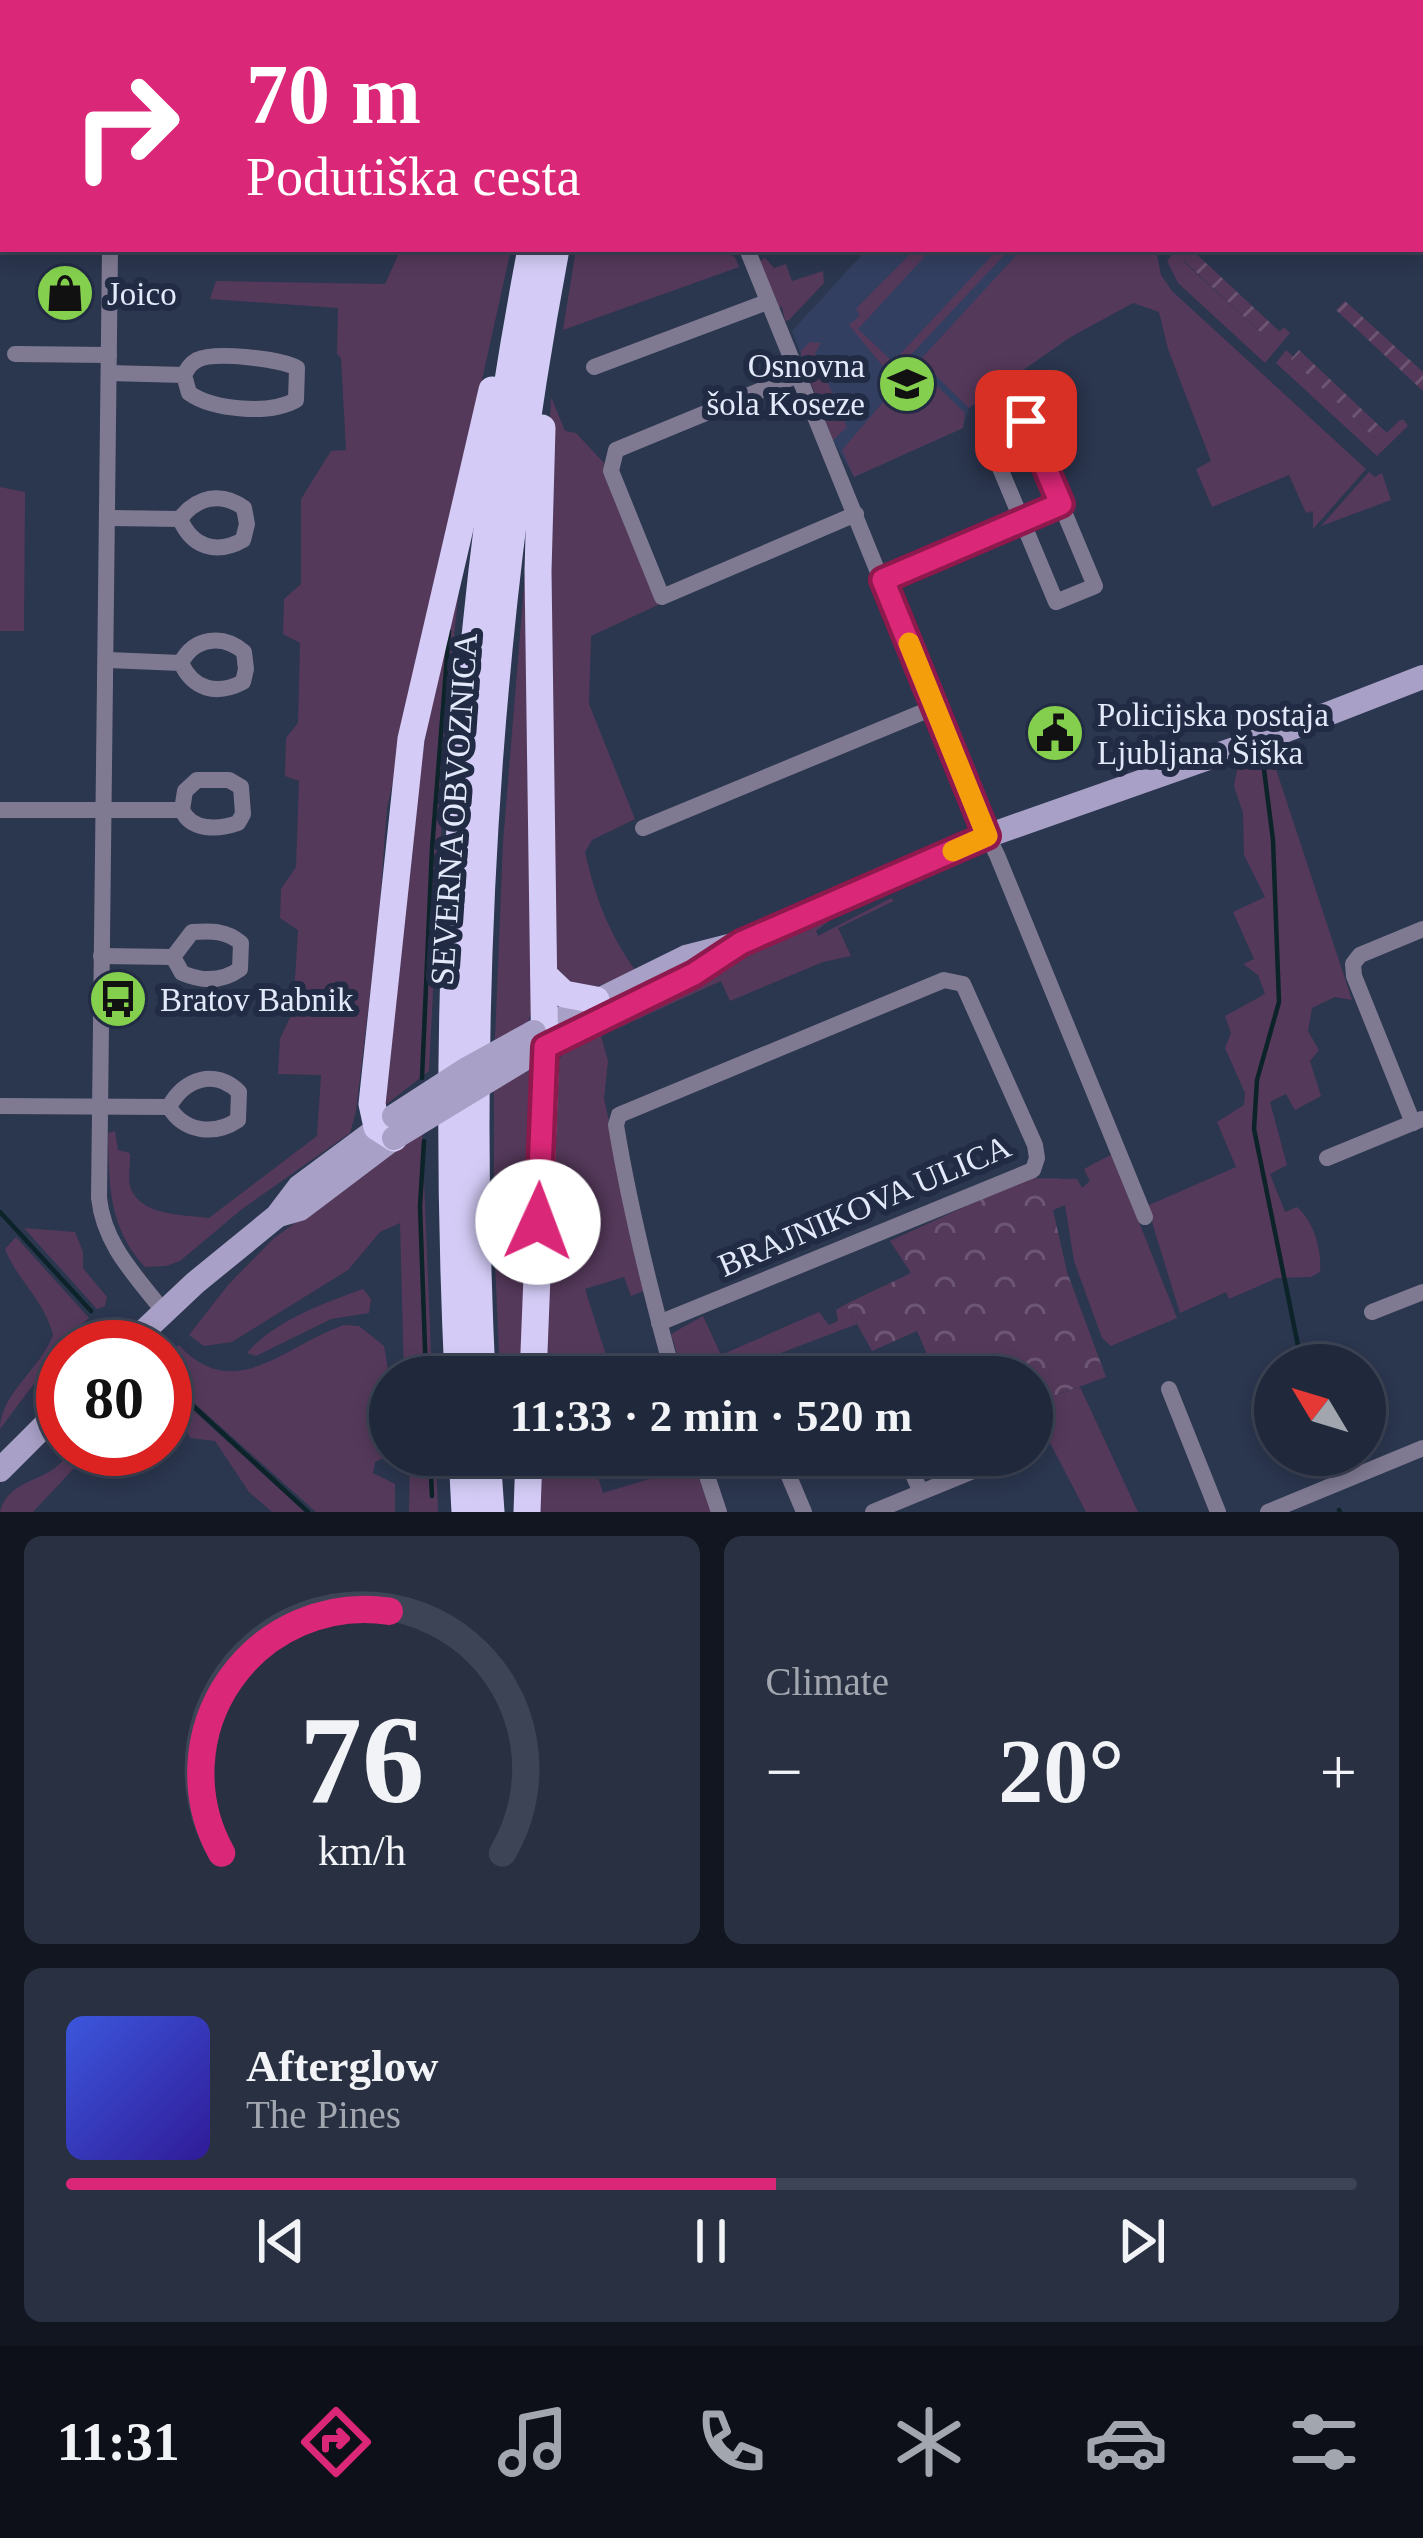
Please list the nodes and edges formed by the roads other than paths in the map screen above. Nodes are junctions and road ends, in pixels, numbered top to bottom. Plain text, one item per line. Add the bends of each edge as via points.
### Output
1 (110, 252) edge
2 (555, 252) edge
3 (747, 252) edge
4 (530, 255) edge
5 (550, 283) junction
6 (767, 302) junction
7 (15, 354) dead end
8 (109, 364) junction
9 (594, 367) dead end
10 (184, 375) junction
11 (798, 376) junction
12 (1061, 504) junction
13 (856, 514) junction
14 (110, 518) junction
15 (180, 520) dead end
16 (1022, 521) junction
17 (883, 580) junction
18 (108, 660) junction
19 (181, 663) dead end
20 (1423, 677) edge
21 (935, 707) junction
22 (182, 809) dead end
23 (0, 810) edge
24 (104, 810) junction
25 (643, 828) dead end
26 (987, 836) junction
27 (1423, 929) edge
28 (741, 943) junction
29 (101, 956) junction
30 (173, 957) dead end
31 (544, 975) junction
32 (596, 1000) junction
33 (540, 1040) junction
34 (0, 1106) edge
35 (99, 1106) junction
36 (169, 1107) dead end
37 (1418, 1120) edge
38 (388, 1127) junction
39 (1327, 1158) dead end
40 (1145, 1217) dead end
41 (1423, 1292) edge
42 (164, 1312) junction
43 (1372, 1312) dead end
44 (156, 1320) edge
45 (659, 1323) junction
46 (457, 1356) edge
47 (481, 1356) edge
48 (532, 1356) edge
49 (668, 1356) edge
50 (1169, 1389) dead end
51 (36, 1434) edge
52 (1423, 1448) edge
53 (0, 1470) edge
54 (463, 1476) edge
55 (488, 1476) edge
56 (529, 1476) edge
57 (707, 1476) edge
58 (789, 1476) edge
59 (914, 1476) edge
60 (960, 1476) edge
61 (921, 1492) junction
62 (465, 1512) edge
63 (491, 1512) edge
64 (527, 1512) edge
65 (719, 1512) edge
66 (804, 1512) edge
67 (873, 1512) edge
68 (1218, 1512) edge
69 (1268, 1512) edge

1 - 8 street
2 - 5 highway, SEVERNA OBVOZNICA
3 - 6 street
4 - 38 highway via 508,303 411,739 372,1104
4 - 46 highway, SEVERNA OBVOZNICA via 485,554 460,832 451,1160
5 - 31 highway via 555,327 538,526
5 - 47 highway, SEVERNA OBVOZNICA via 506,578 481,862 475,1131
6 - 9 street
6 - 11 street
7 - 8 street
8 - 10 street
8 - 14 street
10 - 10 street via 200,358 284,361 297,368 299,384 296,400 284,407 214,405 189,393
11 - 13 street
11 - 13 street via 616,450 611,471 662,597
12 - 16 street
12 - 16 street via 1095,586 1056,602
12 - 16 street via 1026,421 987,437
13 - 17 street
14 - 15 street
14 - 18 street
16 - 17 street
17 - 21 street
18 - 19 street
18 - 24 street
20 - 26 main road
21 - 25 street
21 - 26 street
22 - 24 street
23 - 24 street
24 - 29 street
26 - 28 main road
26 - 40 street
27 - 37 street via 1353,964
28 - 32 main road via 686,957
28 - 33 main road via 694,974
29 - 30 street
29 - 35 street
31 - 32 highway via 564,994
31 - 33 highway
32 - 33 main road
33 - 38 main road, bridge via 464,1070
33 - 48 highway
34 - 35 street
35 - 36 street
35 - 42 street via 103,1223
37 - 39 street
38 - 42 main road via 300,1209 277,1216
41 - 43 street
42 - 44 main road
45 - 45 street, BRAJNIKOVA ULICA via 1033,1170 1037,1158 968,990 952,979 622,1113 616,1125 628,1195
45 - 49 street
50 - 68 street
51 - 53 main road
52 - 69 street
54 - 62 highway
55 - 63 highway
56 - 64 highway
57 - 65 street
58 - 66 street
59 - 61 street
60 - 61 street
61 - 67 street

